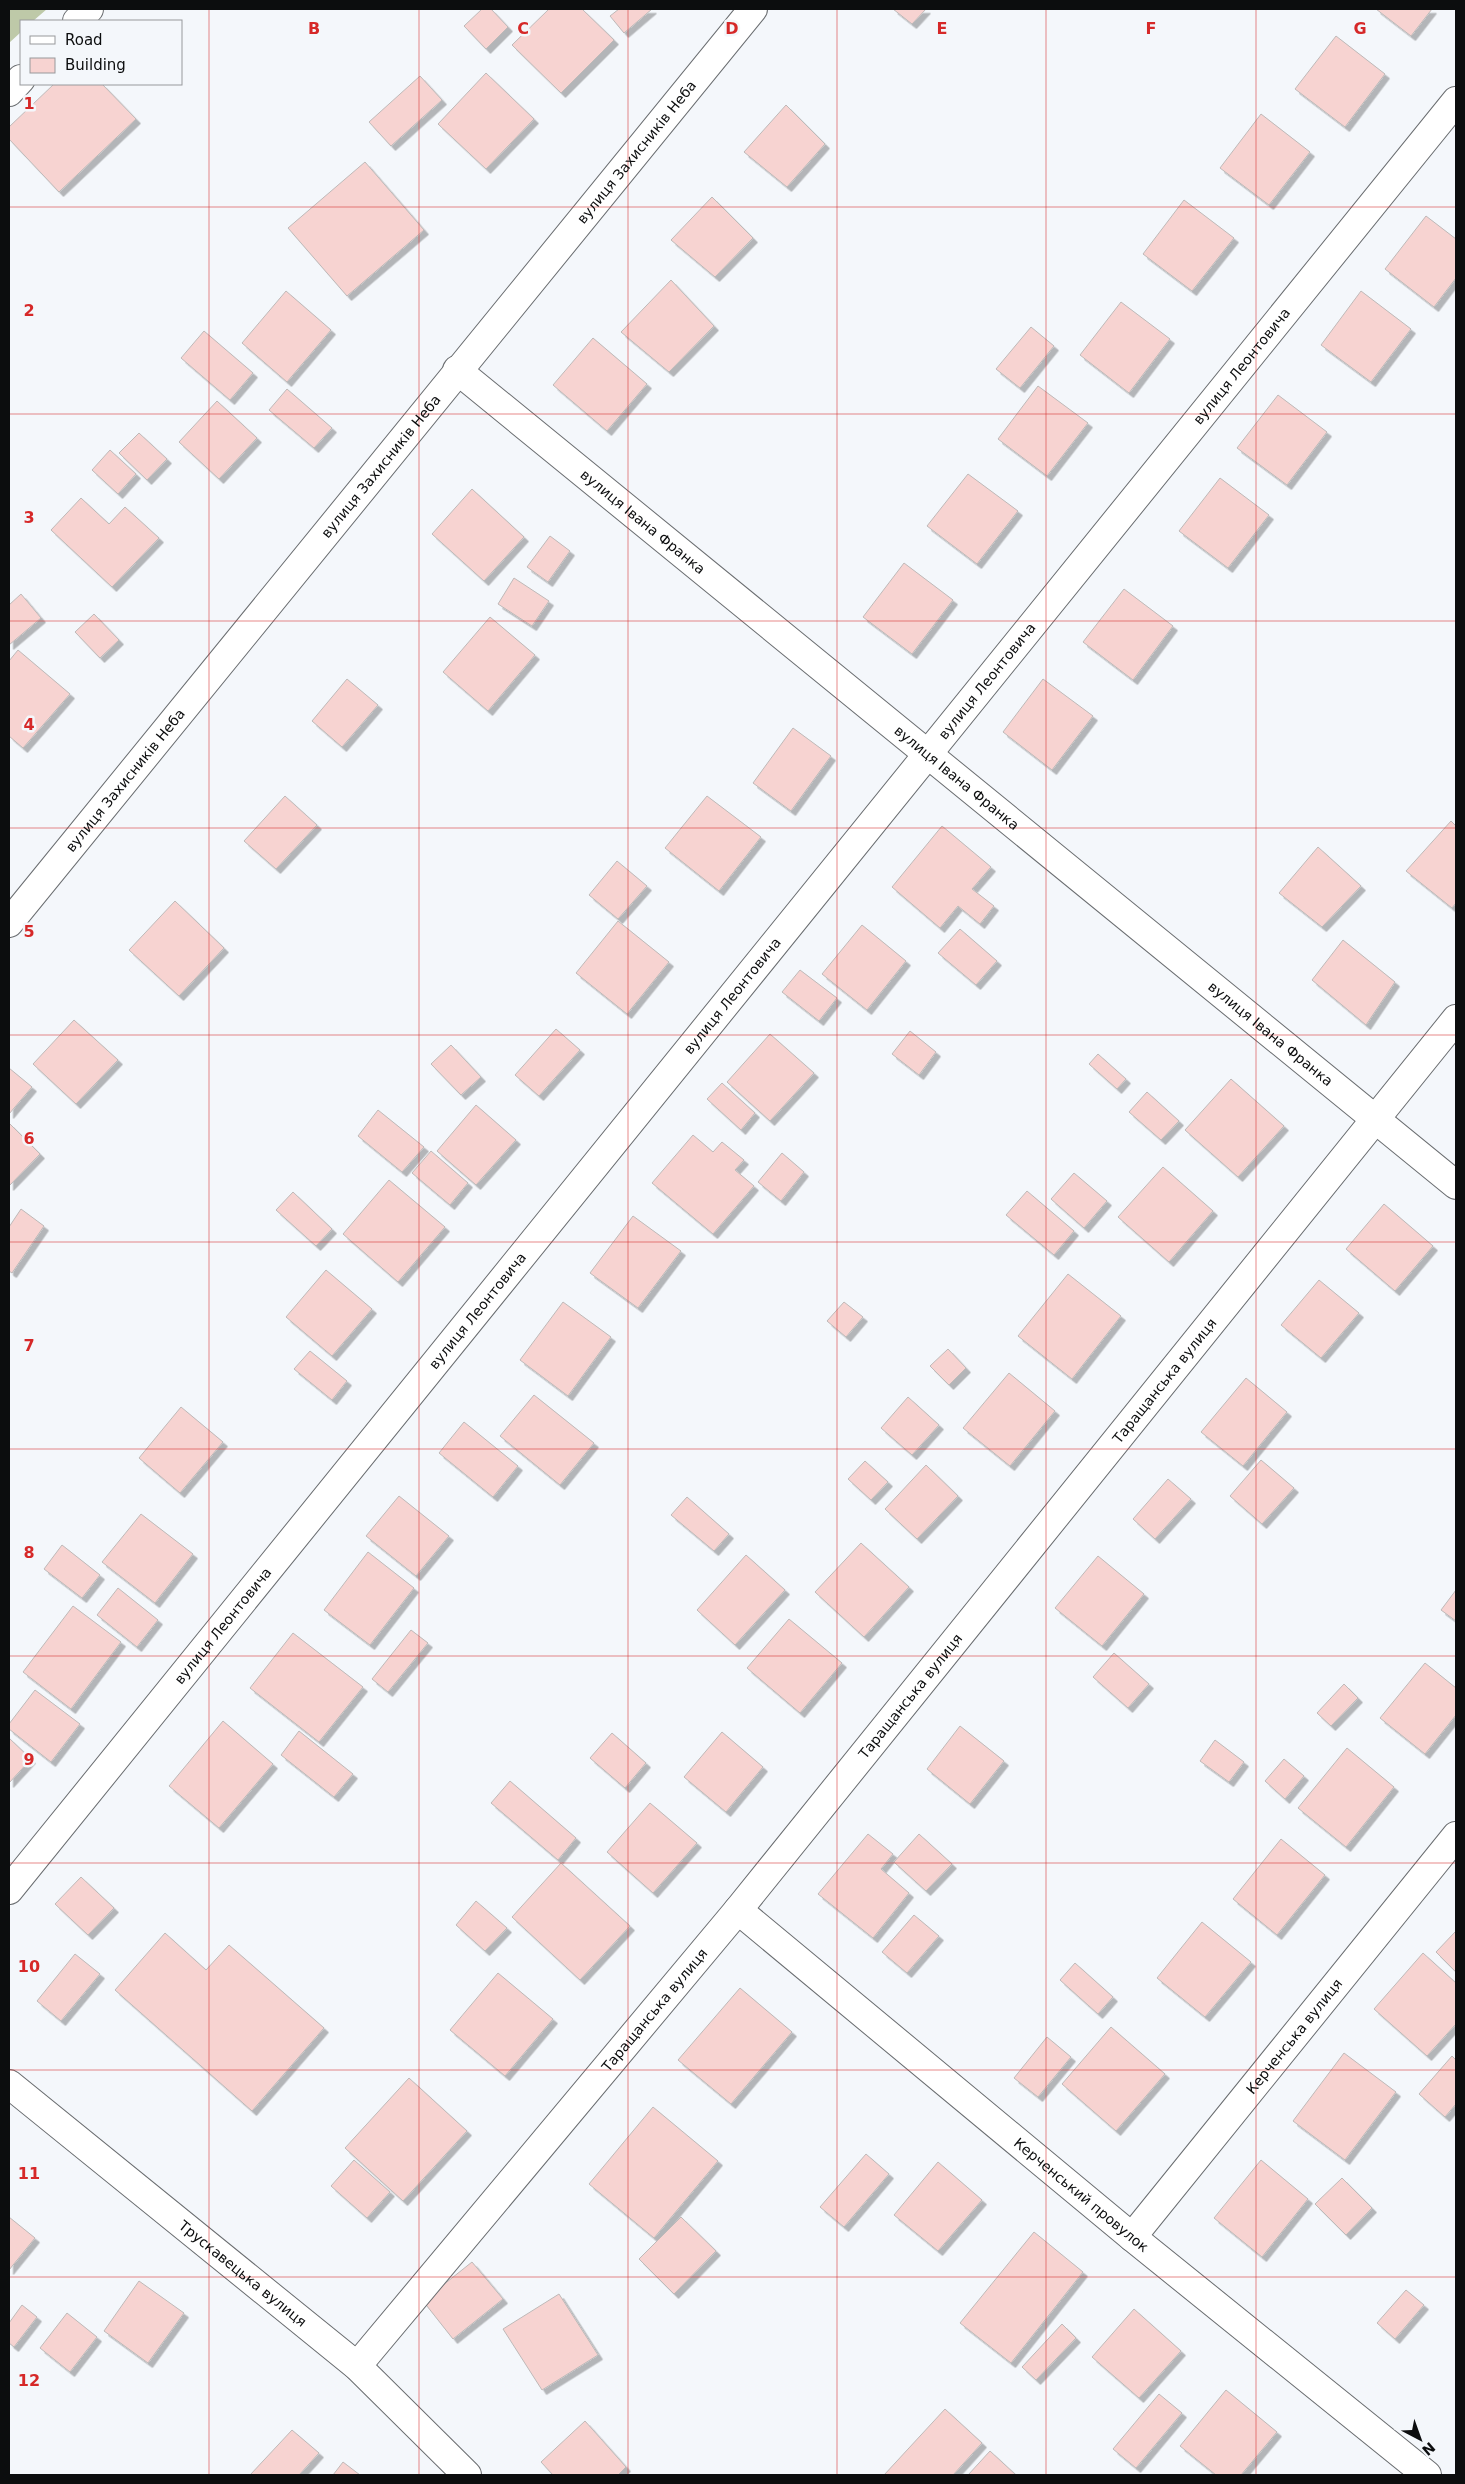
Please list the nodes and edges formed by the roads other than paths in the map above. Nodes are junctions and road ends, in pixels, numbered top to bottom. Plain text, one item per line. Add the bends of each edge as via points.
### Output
1 (89, 9) edge
2 (753, 9) edge
3 (78, 20) edge
4 (20, 80) edge
5 (9, 92) edge
6 (1456, 101) edge
7 (457, 370) junction
8 (928, 754) junction
9 (9, 923) edge
10 (1456, 1019) edge
11 (1376, 1119) junction
12 (1456, 1185) edge
13 (1456, 1836) edge
14 (9, 1890) edge
15 (738, 1910) junction
16 (9, 2084) edge
17 (1132, 2237) junction
18 (357, 2366) junction
19 (467, 2475) edge
20 (1428, 2475) edge

1 - 3 street
2 - 7 street, вулиця Захисників Неба
4 - 5 street
6 - 8 street, вулиця Леонтовича
7 - 8 street, вулиця Івана Франка
7 - 9 street, вулиця Захисників Неба
8 - 11 street, вулиця Івана Франка
8 - 14 street, вулиця Леонтовича
10 - 11 street, Таращанська вулиця
11 - 12 street, вулиця Івана Франка
11 - 15 street, Таращанська вулиця
13 - 17 street, Керченська вулиця
15 - 17 street, Керченський провулок
15 - 18 street, Таращанська вулиця
16 - 18 street, Трускавецька вулиця
17 - 20 street, Керченський провулок
18 - 19 street, Трускавецька вулиця

